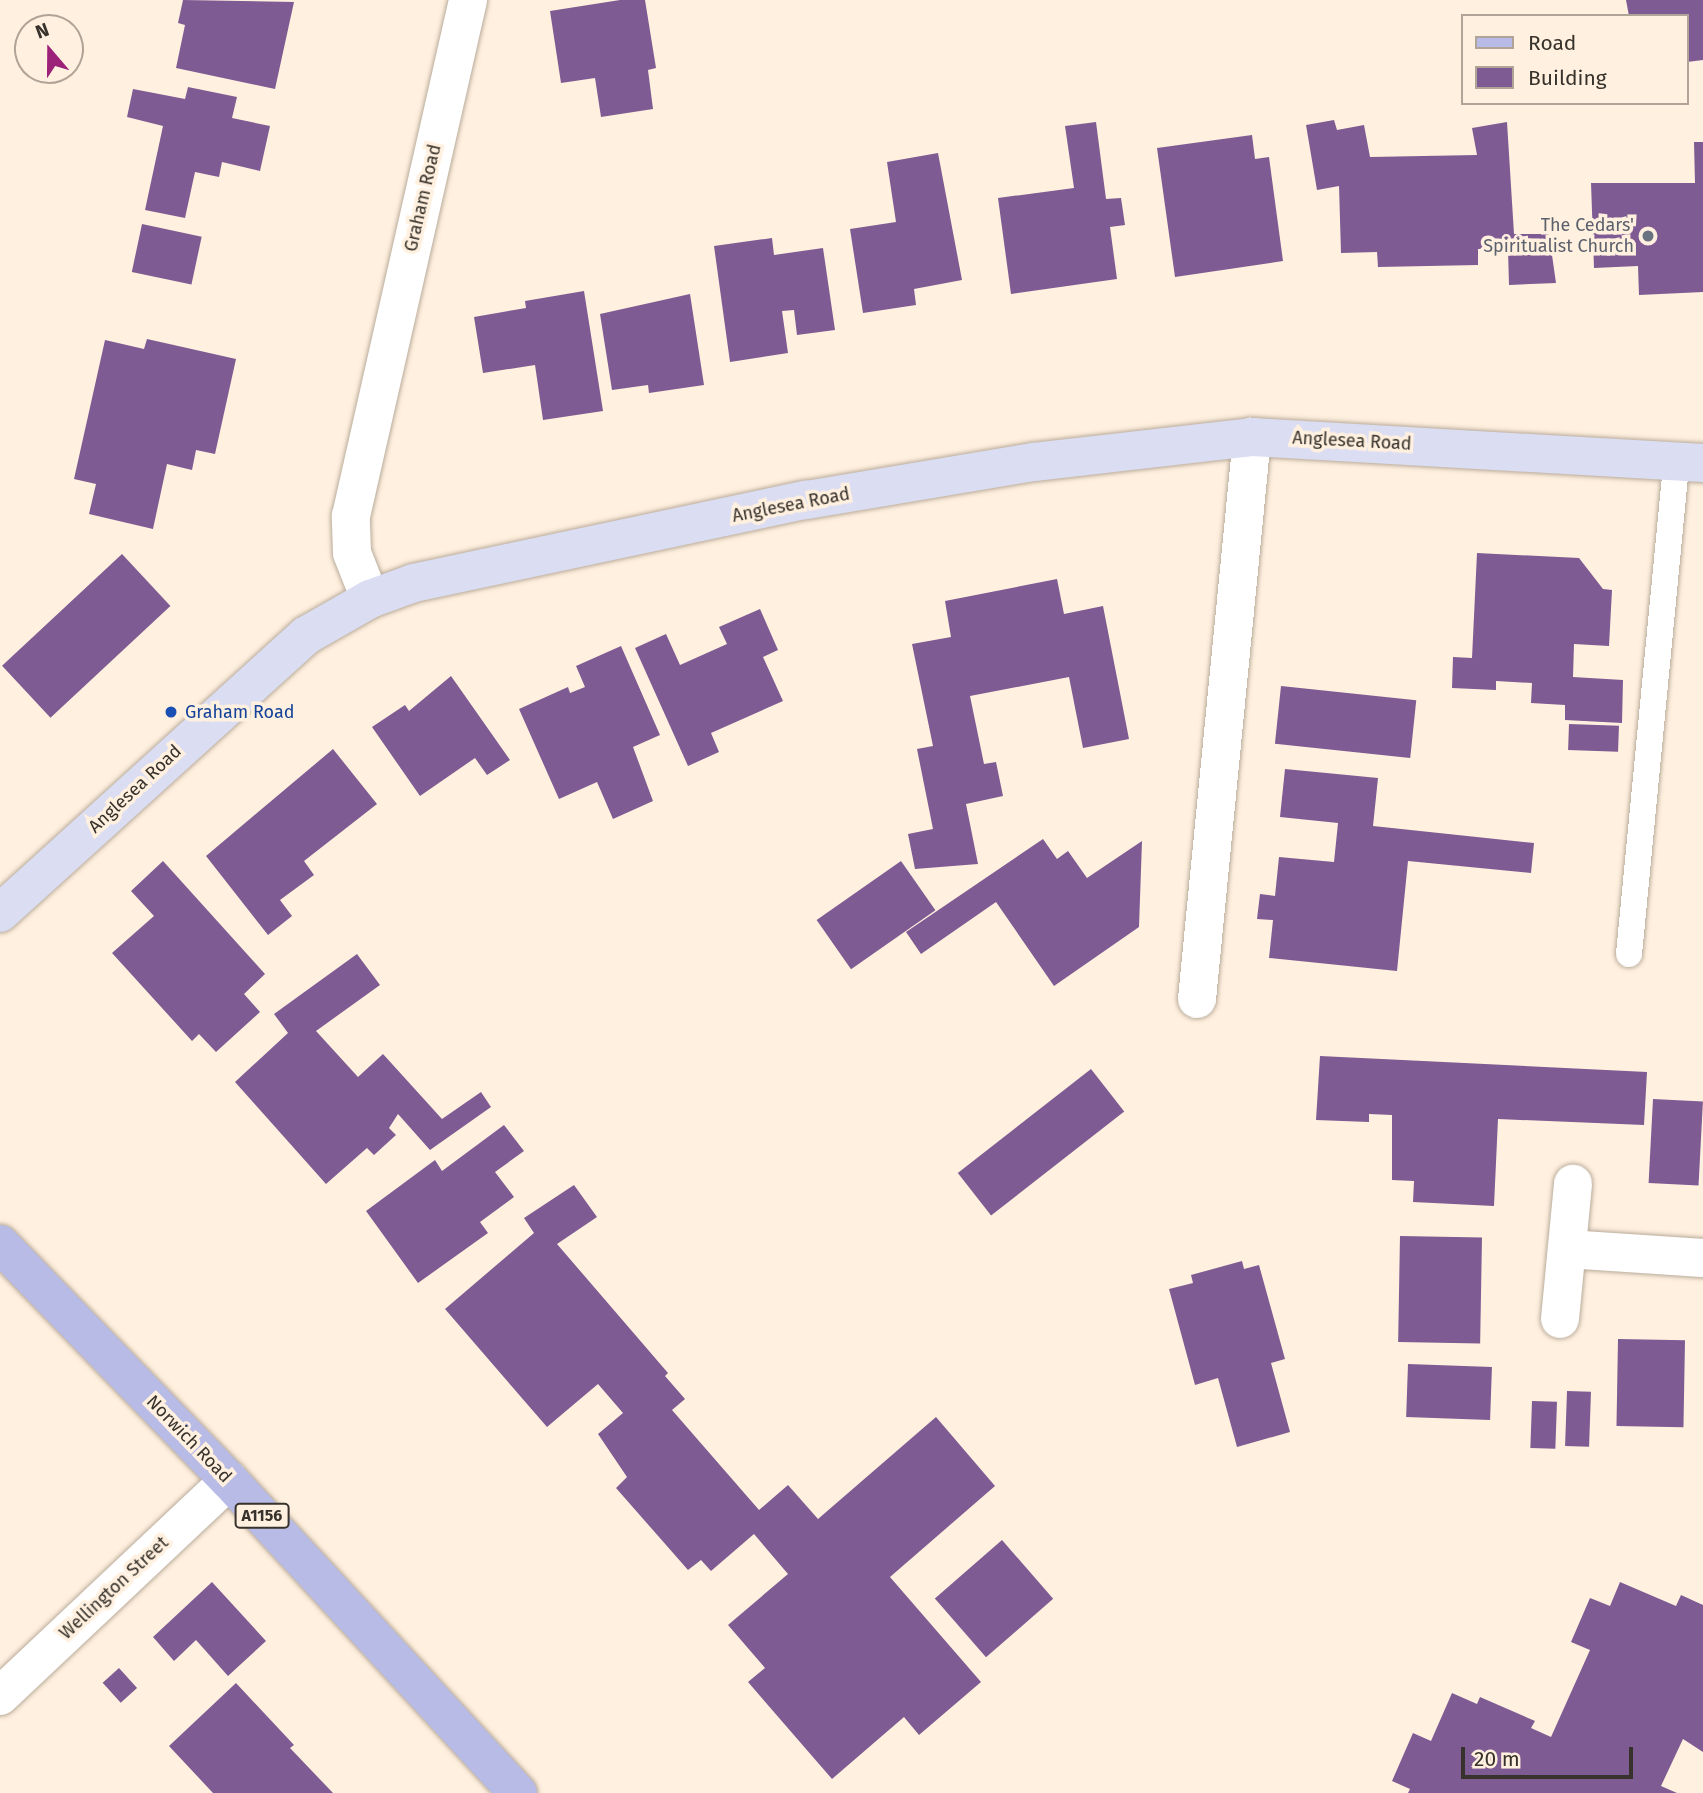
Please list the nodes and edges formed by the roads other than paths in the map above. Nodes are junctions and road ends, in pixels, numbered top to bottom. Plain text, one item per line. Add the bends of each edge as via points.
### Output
1 (468, 0) edge
2 (1252, 437) junction
3 (1690, 462) edge
4 (370, 598) junction
5 (0, 913) edge
6 (1629, 954) dead end
7 (1198, 999) dead end
8 (1573, 1184) dead end
9 (0, 1244) edge
10 (1567, 1250) junction
11 (1703, 1258) edge
12 (1560, 1319) dead end
13 (229, 1480) junction
14 (0, 1696) edge
15 (518, 1793) edge

1 - 4 street, Graham Road via 351,516 352,553
2 - 3 street, Anglesea Road
2 - 4 street, Anglesea Road via 1034,462 806,500 414,583
2 - 7 street
3 - 6 lane
4 - 5 street, Anglesea Road via 307,635 269,666
8 - 10 street
9 - 13 main road, Norwich Road / A1156
10 - 11 street
10 - 12 street
13 - 14 street, Wellington Street
13 - 15 main road, Norwich Road / A1156

